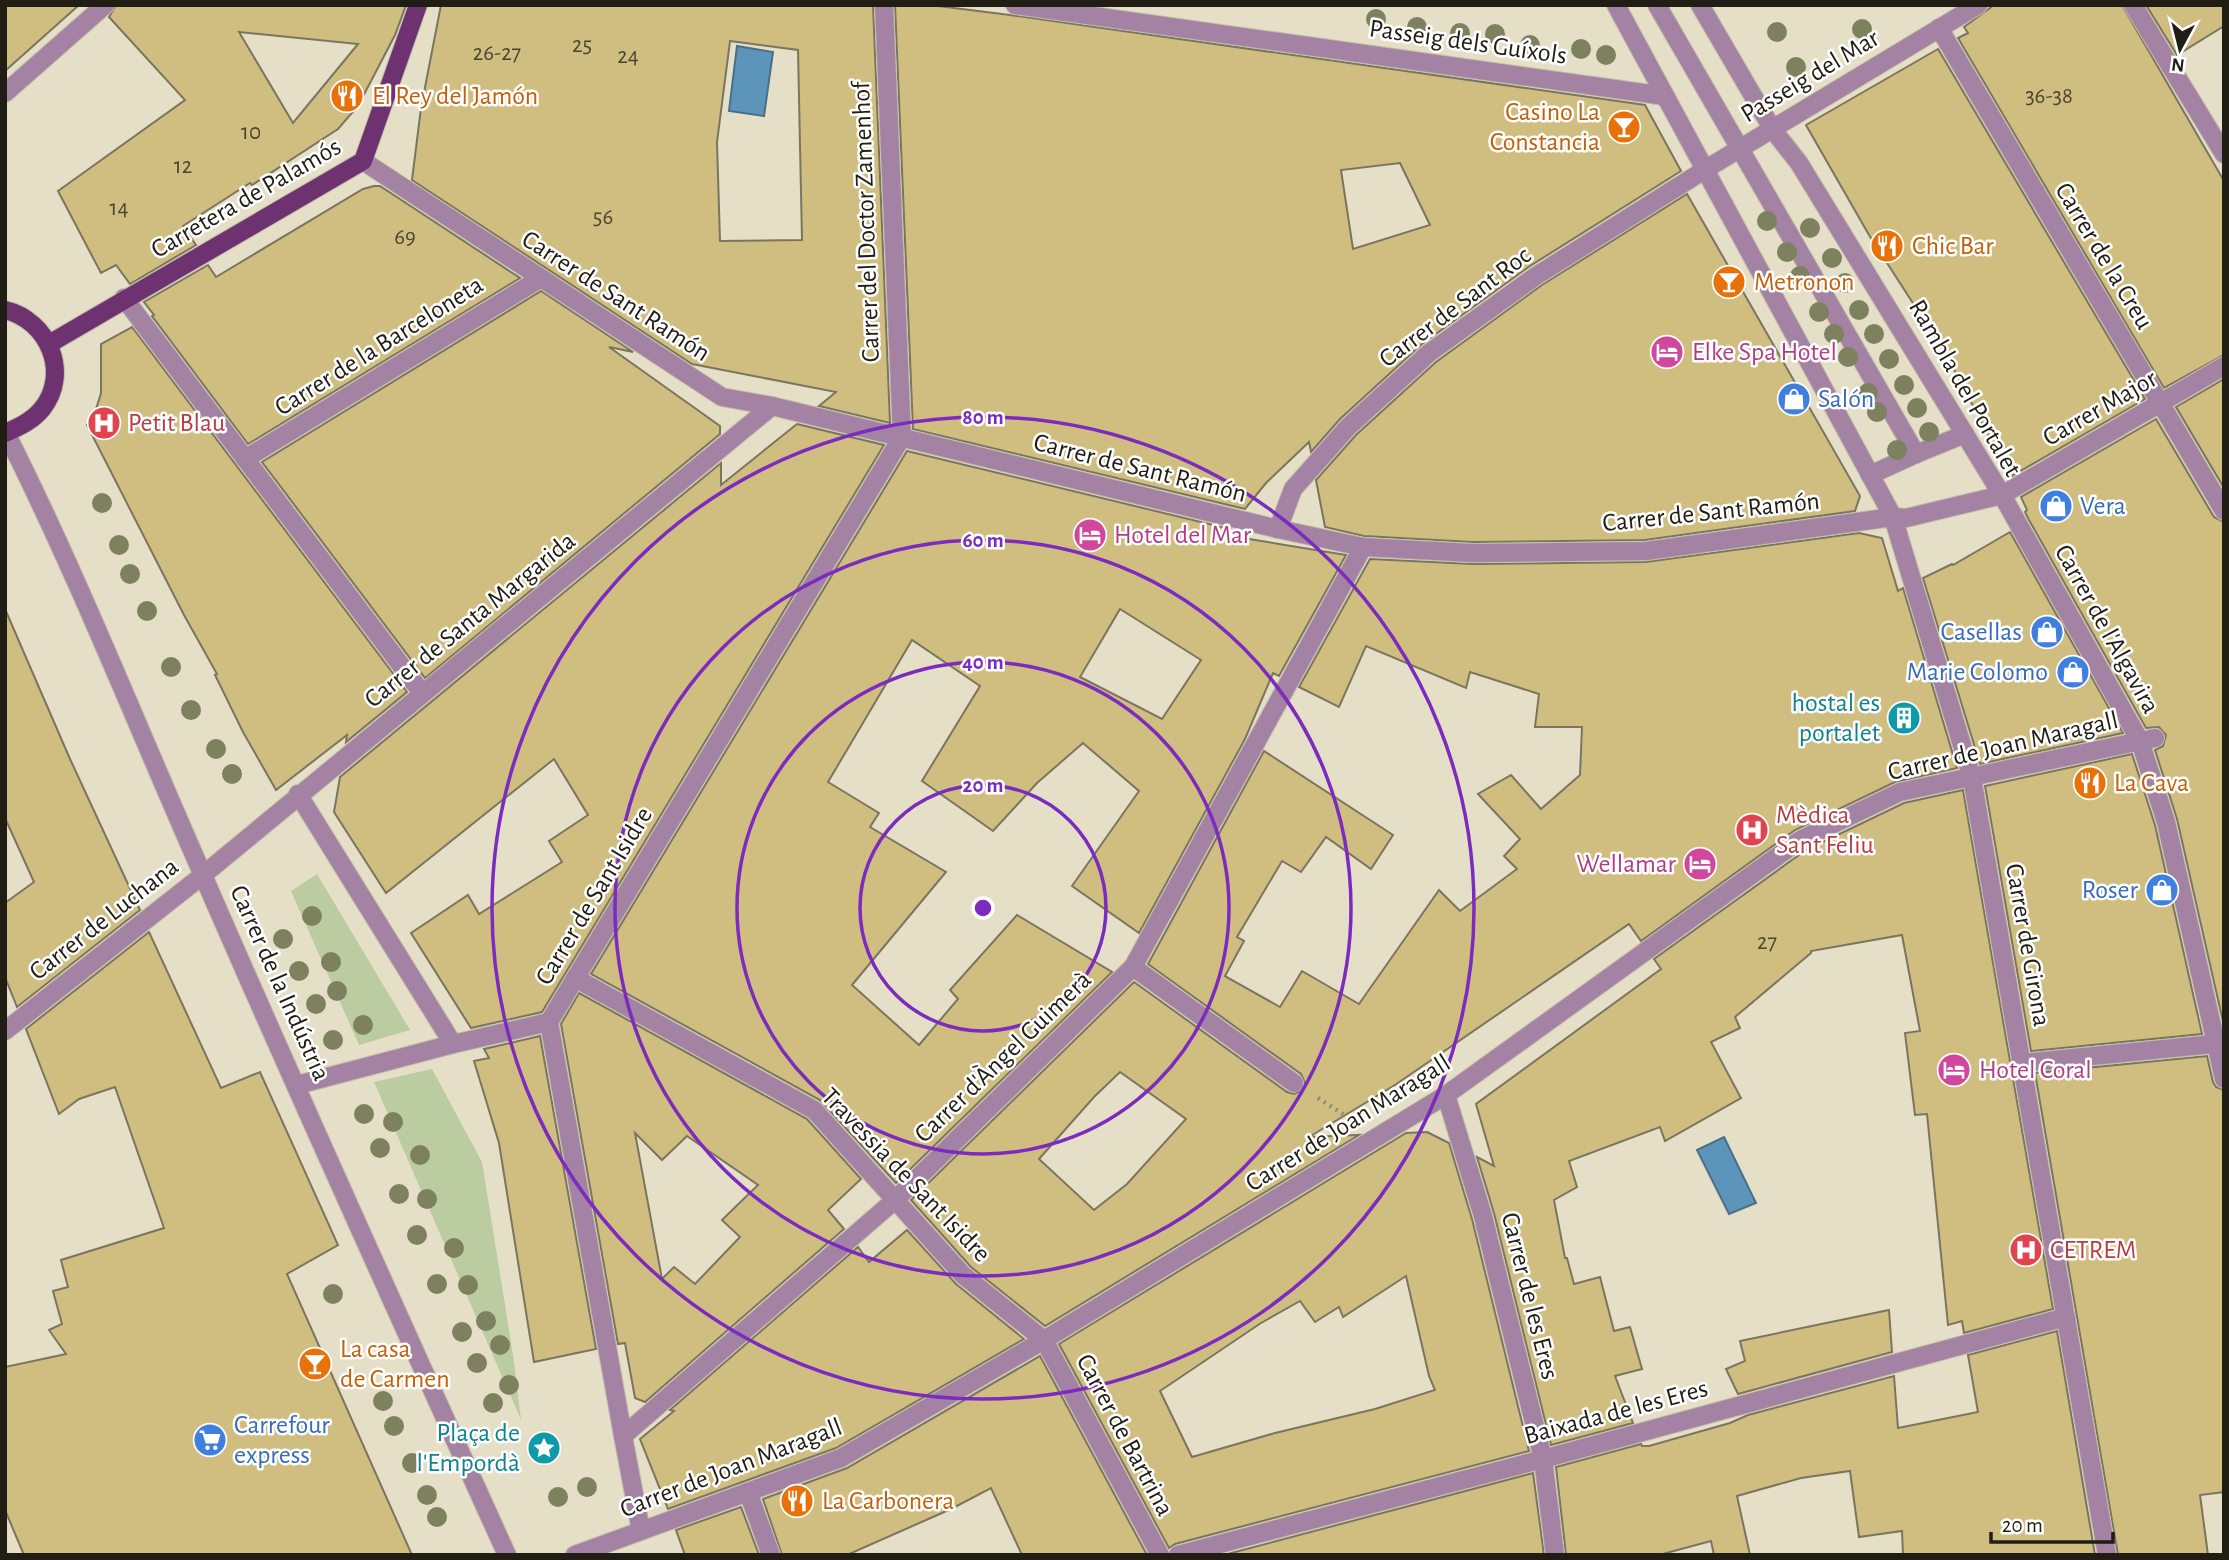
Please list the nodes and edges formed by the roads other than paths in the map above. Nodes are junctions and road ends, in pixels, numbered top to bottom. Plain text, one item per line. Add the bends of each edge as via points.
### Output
1 (105, 5) edge
2 (418, 5) edge
3 (884, 5) edge
4 (1015, 5) edge
5 (1616, 5) edge
6 (1657, 5) edge
7 (1700, 5) edge
8 (1978, 5) edge
9 (2133, 5) edge
10 (1939, 29) junction
11 (5, 93) edge
12 (1665, 96) junction
13 (1773, 130) junction
14 (1740, 149) junction
15 (2224, 154) edge
16 (363, 160) junction
17 (1706, 169) junction
18 (541, 278) junction
19 (124, 298) junction
20 (5, 310) edge
21 (49, 344) junction
22 (2224, 366) edge
23 (2160, 403) junction
24 (772, 406) junction
25 (5, 433) edge
26 (1965, 434) junction
27 (902, 437) junction
28 (1916, 454) junction
29 (245, 459) junction
30 (1870, 475) junction
31 (2002, 495) junction
32 (2224, 511) edge
33 (1893, 517) junction
34 (1279, 529) junction
35 (1363, 547) junction
36 (422, 693) junction
37 (2148, 740) junction
38 (1972, 778) junction
39 (298, 794) junction
40 (203, 875) junction
41 (1133, 967) junction
42 (575, 978) junction
43 (549, 1022) junction
44 (5, 1031) edge
45 (453, 1044) junction
46 (2220, 1044) edge
47 (2022, 1063) junction
48 (2224, 1079) edge
49 (1294, 1083) road end
50 (297, 1085) junction
51 (1446, 1095) junction
52 (895, 1200) junction
53 (2066, 1317) junction
54 (1044, 1340) junction
55 (623, 1436) junction
56 (1543, 1459) junction
57 (748, 1492) junction
58 (641, 1531) junction
59 (507, 1555) edge
60 (575, 1555) edge
61 (771, 1555) edge
62 (1160, 1555) edge
63 (1178, 1555) edge
64 (1555, 1555) edge
65 (2108, 1555) edge

1 - 11 street
2 - 16 main road, Carretera de Palamós
3 - 27 street, Carrer del Doctor Zamenhof
4 - 12 street, Passeig dels Guíxols
5 - 12 street
6 - 14 street
7 - 13 street, Rambla del Portalet
8 - 10 street, Passeig del Mar
9 - 15 street
10 - 13 street, Passeig del Mar
10 - 23 street, Carrer de la Creu
12 - 17 street
13 - 14 street, Passeig del Mar
13 - 26 street, Rambla del Portalet via 1799,163
14 - 17 street, Passeig del Mar
14 - 28 street
16 - 18 street, Carrer de Sant Ramón
16 - 19 main road, Carretera de Palamós
17 - 30 street
17 - 34 street, Carrer de Sant Roc via 1536,276 1429,353 1348,427 1293,489
18 - 24 street, Carrer de Sant Ramón via 722,397
18 - 29 street, Carrer de la Barceloneta
19 - 21 main road, Carretera de Palamós
19 - 29 street
20 - 21 main road via 25,317
21 - 25 main road via 55,366 53,388 26,424
22 - 23 street, Carrer Major
23 - 31 street, Carrer Major
23 - 32 street, Carrer de la Creu
24 - 27 street, Carrer de Sant Ramón
24 - 36 street, Carrer de Santa Margarida
25 - 40 street, Carrer de la Indústria via 82,595
26 - 28 street
26 - 31 street, Rambla del Portalet
27 - 34 street, Carrer de Sant Ramón
27 - 42 street, Carrer de Sant Isidre
28 - 30 street
29 - 36 street
30 - 33 street
31 - 33 street, Rambla del Portalet via 1906,518
31 - 37 street, Carrer de l'Algavira
33 - 35 street, Carrer de Sant Ramón via 1647,551 1472,553
33 - 38 street, Carrer de Girona
34 - 35 street, Carrer de Sant Ramón
35 - 41 street, Carrer d'Àngel Guimerà
36 - 39 street, Carrer de Santa Margarida
37 - 38 street, Carrer de Joan Maragall
37 - 46 street, Carrer de l'Algavira
38 - 47 street, Carrer de Girona
38 - 51 street, Carrer de Joan Maragall via 1900,792 1800,840
39 - 40 street, Carrer de Santa Margarida
39 - 45 street
40 - 44 street, Carrer de Luchana
40 - 50 street, Carrer de la Indústria
41 - 49 street
41 - 52 street, Carrer d'Àngel Guimerà
42 - 43 street, Carrer de Sant Isidre
42 - 52 street, Travessia de Sant Isidre via 814,1110
43 - 45 street
43 - 55 street, Carrer de Sant Isidre
45 - 50 street
46 - 47 street
46 - 48 street, Carrer de l'Algavira
47 - 53 street, Carrer de Girona
50 - 59 street, Carrer de la Indústria
51 - 54 street, Carrer de Joan Maragall
51 - 56 street, Carrer de les Eres via 1483,1216
52 - 54 street, Travessia de Sant Isidre via 963,1275
52 - 55 street, Carrer d'Àngel Guimerà
53 - 56 street, Baixada de les Eres
53 - 65 street, Carrer de Girona
54 - 57 street, Carrer de Joan Maragall via 842,1458
54 - 62 street, Carrer de Bartrina
55 - 58 street
56 - 63 street, Baixada de les Eres
56 - 64 street, Carrer de les Eres
57 - 58 street, Carrer de Joan Maragall
57 - 61 street
58 - 60 street, Carrer de Joan Maragall

